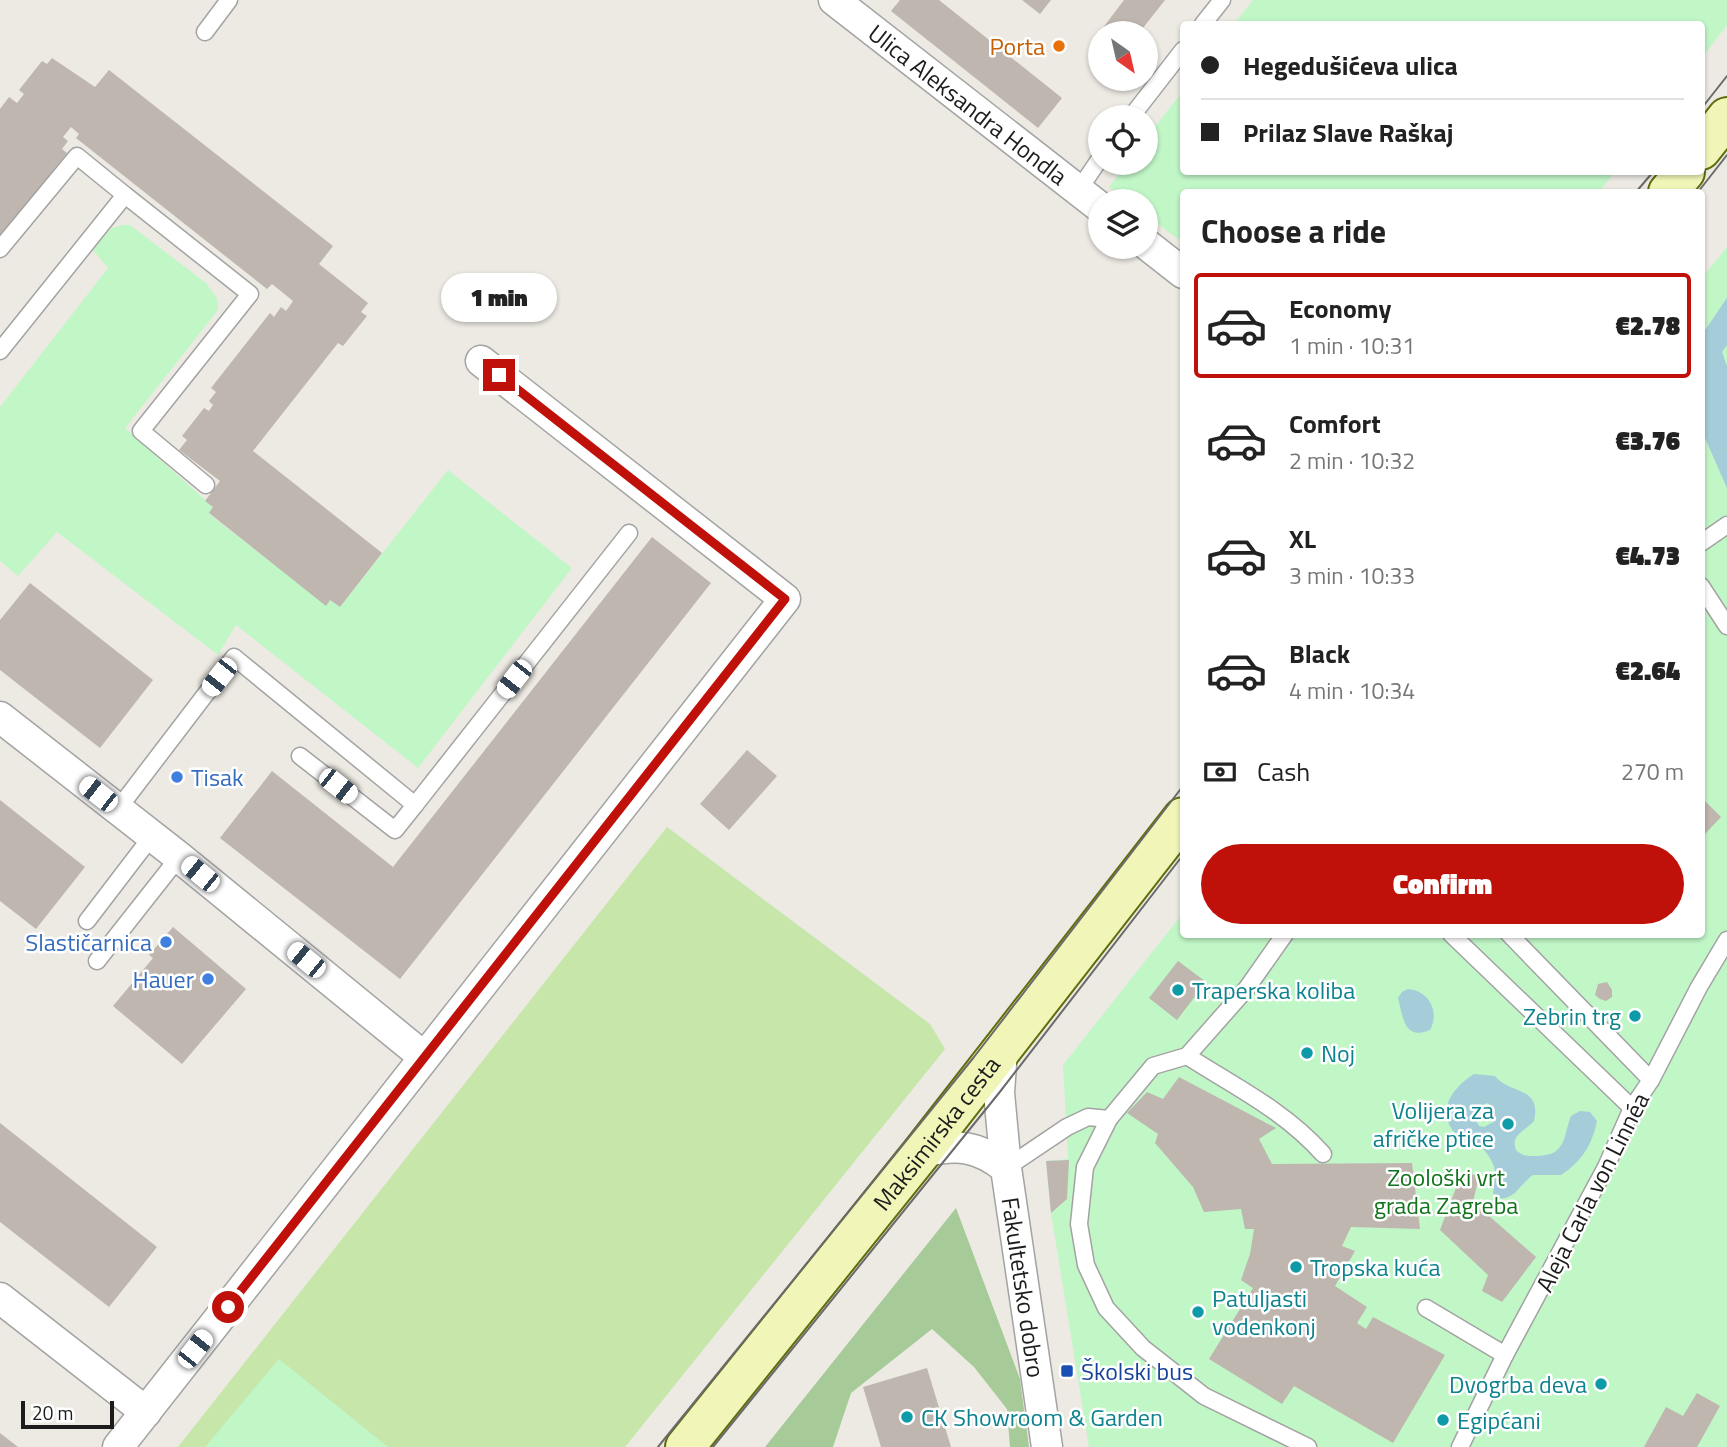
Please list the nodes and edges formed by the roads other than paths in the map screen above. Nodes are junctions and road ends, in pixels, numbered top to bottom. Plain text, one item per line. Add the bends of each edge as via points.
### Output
1 (229, 0) edge
2 (834, 0) edge
3 (1222, 0) edge
4 (1205, 21) edge
5 (205, 32) dead end
6 (1180, 54) edge
7 (1140, 105) edge
8 (1727, 117) edge
9 (1705, 145) edge
10 (1682, 175) edge
11 (1671, 189) edge
12 (125, 195) junction
13 (1088, 198) edge
14 (0, 248) edge
15 (1158, 253) edge
16 (1180, 271) edge
17 (0, 351) edge
18 (481, 361) dead end
19 (206, 485) dead end
20 (1727, 525) edge
21 (629, 533) dead end
22 (1705, 540) edge
23 (1705, 592) edge
24 (1727, 626) edge
25 (0, 717) edge
26 (300, 756) dead end
27 (415, 805) junction
28 (118, 810) junction
29 (1180, 821) edge
30 (152, 836) junction
31 (179, 857) junction
32 (86, 921) dead end
33 (1282, 938) edge
34 (1455, 938) edge
35 (1513, 938) edge
36 (1727, 940) edge
37 (97, 961) dead end
38 (1002, 1049) junction
39 (1187, 1056) junction
40 (424, 1057) junction
41 (1651, 1080) junction
42 (1632, 1108) junction
43 (1109, 1119) junction
44 (922, 1153) junction
45 (1323, 1154) dead end
46 (1006, 1168) junction
47 (0, 1298) edge
48 (1426, 1308) dead end
49 (1505, 1355) junction
50 (146, 1412) junction
51 (118, 1447) edge
52 (685, 1447) edge
53 (1047, 1447) edge
54 (1308, 1447) edge
55 (1460, 1447) edge

1 - 5 lane
2 - 13 street, Ulica Aleksandra Hondla
3 - 4 lane
6 - 7 lane
8 - 9 main road
10 - 11 main road
12 - 14 lane via 77,156
12 - 17 lane
12 - 19 lane via 250,294 141,432
15 - 16 street
18 - 40 street via 785,599
20 - 22 lane
21 - 27 lane
23 - 24 lane
25 - 28 street
26 - 27 lane via 395,830
27 - 28 lane via 234,657
28 - 30 street
29 - 38 main road, Maksimirska cesta
30 - 31 street
30 - 32 lane
31 - 37 lane
31 - 40 street
33 - 39 lane via 1247,988
34 - 42 lane
35 - 41 lane
36 - 41 lane, Aleja Carla von Linnéa
38 - 44 main road, Maksimirska cesta
38 - 46 street, Fakultetsko dobro via 999,1073
39 - 43 lane via 1153,1066
39 - 45 lane via 1282,1115
40 - 50 street
41 - 42 lane, Aleja Carla von Linnéa
42 - 49 lane, Aleja Carla von Linnéa via 1600,1179
43 - 46 lane via 1088,1117
43 - 54 lane via 1085,1167 1079,1224 1086,1265 1106,1308 1143,1348 1204,1396
44 - 46 street, Fakultetsko dobro via 957,1146 984,1153
44 - 52 main road, Maksimirska cesta
46 - 53 street, Fakultetsko dobro
47 - 50 street
48 - 49 lane
49 - 55 lane, Aleja Carla von Linnéa
50 - 51 street

